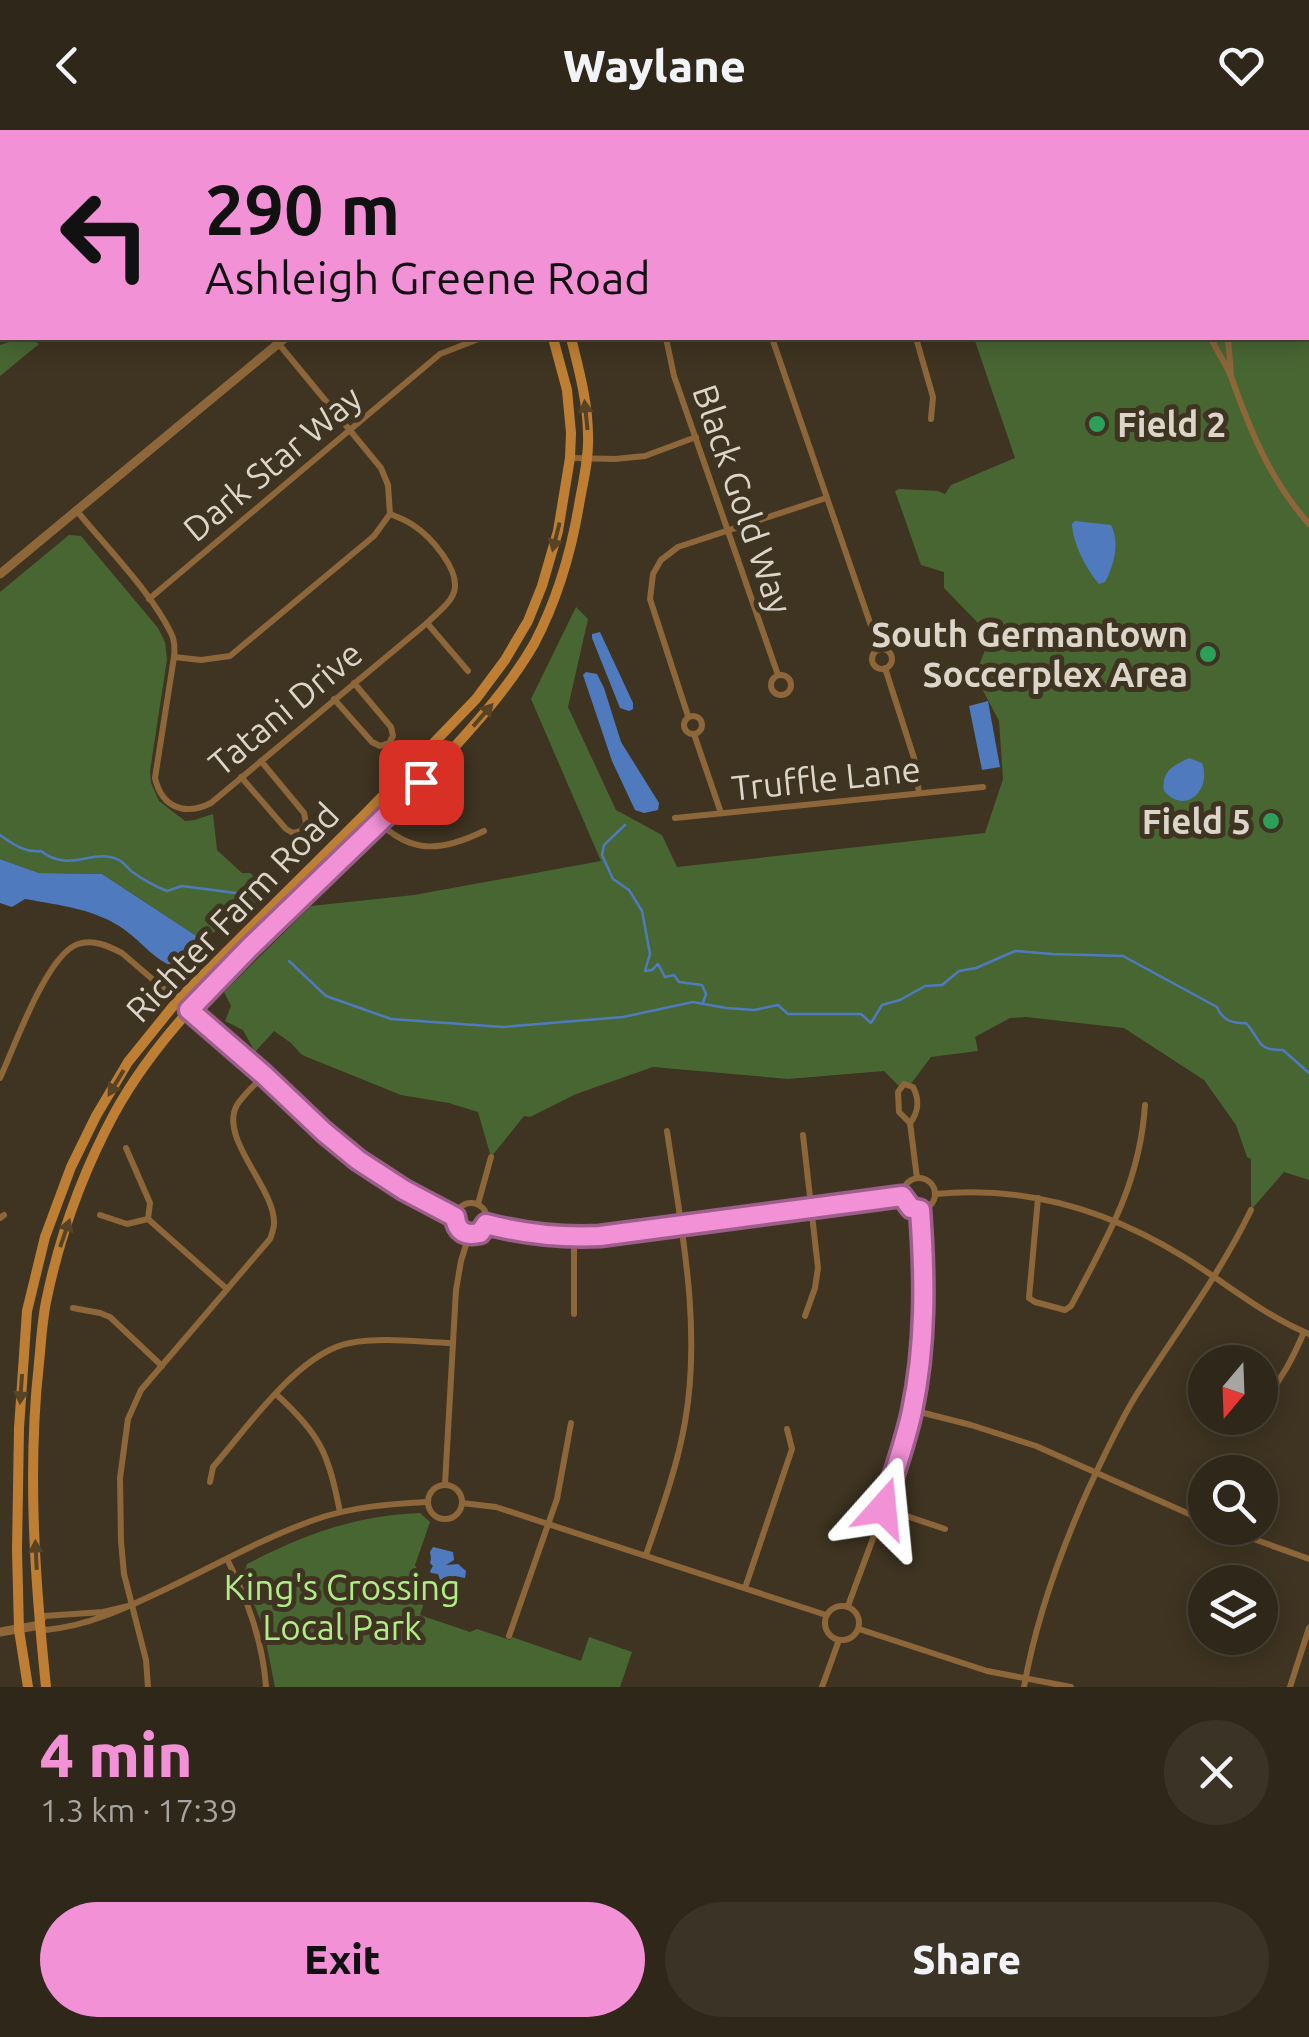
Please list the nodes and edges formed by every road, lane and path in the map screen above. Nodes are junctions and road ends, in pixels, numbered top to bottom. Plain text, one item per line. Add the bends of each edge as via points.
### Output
1 (281, 340) edge
2 (476, 340) edge
3 (554, 340) edge
4 (572, 340) edge
5 (666, 340) edge
6 (773, 340) edge
7 (917, 340) edge
8 (1213, 340) edge
9 (1228, 340) edge
10 (1231, 375) junction
11 (931, 419) dead end
12 (349, 430) junction
13 (696, 438) junction
14 (570, 458) junction
15 (588, 458) junction
16 (826, 498) junction
17 (77, 511) junction
18 (390, 514) junction
19 (1309, 524) edge
20 (727, 531) junction
21 (0, 574) edge
22 (149, 599) junction
23 (427, 623) junction
24 (879, 649) junction
25 (174, 657) junction
26 (885, 668) junction
27 (468, 671) dead end
28 (778, 675) dead end
29 (354, 683) junction
30 (334, 699) junction
31 (688, 716) junction
32 (694, 734) junction
33 (261, 761) junction
34 (241, 777) junction
35 (983, 787) dead end
36 (920, 794) junction
37 (368, 812) junction
38 (720, 814) junction
39 (675, 818) dead end
40 (379, 824) junction
41 (484, 831) dead end
42 (178, 1000) junction
43 (189, 1010) junction
44 (264, 1075) junction
45 (0, 1078) edge
46 (1145, 1104) dead end
47 (910, 1123) junction
48 (667, 1131) dead end
49 (803, 1135) dead end
50 (126, 1148) dead end
51 (491, 1157) dead end
52 (917, 1178) junction
53 (935, 1194) junction
54 (902, 1196) junction
55 (1038, 1198) junction
56 (478, 1204) junction
57 (811, 1209) junction
58 (920, 1210) junction
59 (1251, 1210) dead end
60 (100, 1216) dead end
61 (455, 1217) junction
62 (148, 1219) junction
63 (1116, 1221) junction
64 (486, 1224) junction
65 (681, 1226) junction
66 (469, 1235) junction
67 (574, 1237) junction
68 (1214, 1278) junction
69 (227, 1289) junction
70 (74, 1308) dead end
71 (574, 1314) dead end
72 (805, 1316) dead end
73 (1306, 1333) edge
74 (452, 1343) junction
75 (162, 1366) junction
76 (1278, 1384) edge
77 (276, 1394) junction
78 (912, 1410) junction
79 (571, 1423) dead end
80 (787, 1429) dead end
81 (1097, 1472) junction
82 (210, 1482) dead end
83 (445, 1484) junction
84 (427, 1502) junction
85 (462, 1503) junction
86 (883, 1508) junction
87 (340, 1512) junction
88 (1188, 1513) edge
89 (548, 1523) junction
90 (945, 1529) dead end
91 (1270, 1545) edge
92 (646, 1555) junction
93 (1309, 1559) edge
94 (227, 1560) junction
95 (745, 1588) junction
96 (133, 1605) junction
97 (848, 1606) junction
98 (826, 1615) junction
99 (40, 1626) junction
100 (1309, 1628) edge
101 (859, 1629) junction
102 (20, 1630) junction
103 (0, 1632) edge
104 (509, 1636) dead end
105 (839, 1640) junction
106 (1024, 1683) edge
107 (28, 1687) edge
108 (46, 1687) edge
109 (148, 1687) edge
110 (266, 1687) edge
111 (822, 1687) edge
112 (1071, 1687) edge
113 (1290, 1687) edge

1 - 12 street
1 - 17 street
2 - 12 street, Dark Star Way via 440,354
3 - 14 main road, Richter Farm Road via 567,390
15 -> 4 main road, Richter Farm Road
5 - 13 street, Black Gold Way
6 - 16 street
7 - 11 street via 933,397
8 - 10 street
9 - 10 street
10 - 19 street via 1262,455
12 - 18 street via 381,468
12 - 22 street, Dark Star Way
13 - 15 street via 646,456
13 - 20 street, Black Gold Way
14 - 15 street
14 -> 37 main road, Richter Farm Road via 558,530 528,621 476,699
40 -> 15 main road, Richter Farm Road via 492,706 532,647 560,587
16 - 20 street
16 - 24 street
17 - 21 street
17 - 22 street, Tatani Drive
18 - 23 street, Tatani Drive via 426,536 452,567 454,591
18 - 25 street via 374,536 230,656
20 - 28 street, Black Gold Way
20 - 31 street via 678,547 653,574 650,599
22 - 25 street, Tatani Drive via 171,633
23 - 27 street
23 - 29 street, Tatani Drive
24 - 26 street via 892,657
24 - 26 street via 872,661
25 - 34 street, Tatani Drive via 154,778 160,792 180,809 192,810
26 - 36 street
29 - 30 street, Tatani Drive
29 - 30 street via 391,727 389,743 372,742
30 - 33 street, Tatani Drive
31 - 32 street via 684,729
31 - 32 street via 702,722
32 - 38 street
33 - 34 street, Tatani Drive
33 - 34 street via 304,813 301,831 286,830
35 - 36 street, Truffle Lane
36 - 38 street, Truffle Lane
37 - 40 street
37 - 42 main road, Richter Farm Road
38 - 39 street, Truffle Lane
40 - 41 street via 392,836 438,847
40 - 43 main road, Richter Farm Road
42 - 43 street
42 - 45 street via 122,953 101,942 76,944 54,962
42 -> 102 main road, Richter Farm Road via 128,1062 96,1116 45,1237 27,1311 18,1428
43 - 44 street
99 -> 43 main road, Richter Farm Road via 36,1397 60,1244 113,1116 141,1068
44 - 61 street via 358,1160
44 - 69 street via 236,1106 233,1120 274,1225 270,1239
46 - 63 street via 1136,1166
47 - 47 street via 916,1093 904,1084 899,1112
47 - 52 street
48 - 65 street
49 - 57 street
50 - 62 street via 150,1203
51 - 56 street
52 - 53 street
52 - 54 street
53 - 55 street
53 - 58 street
54 - 57 street
54 - 58 street
55 - 63 street
55 - 63 street via 1028,1294 1048,1306 1068,1310
56 - 61 street via 462,1206
56 - 64 street
57 - 65 street
57 - 72 street via 818,1268
58 - 78 street via 924,1311
59 - 68 street
60 - 62 street via 127,1224
61 - 66 street
62 - 69 street
63 - 68 street
64 - 66 street
64 - 67 street
65 - 67 street
65 - 92 street via 690,1319 685,1422
66 - 74 street
67 - 71 street
68 - 73 street
68 - 81 street via 1133,1401
69 - 75 street
70 - 75 street via 110,1317
73 - 76 street
74 - 77 street via 346,1343 304,1364
74 - 83 street
75 - 96 street via 128,1418 120,1478 124,1574
77 - 82 street via 213,1467
77 - 87 street via 320,1442
78 - 81 street via 971,1424
78 - 86 street
79 - 89 street
80 - 95 street via 792,1449
81 - 88 street
81 - 106 street via 1046,1592
83 - 84 street via 430,1491
83 - 85 street via 460,1492
84 - 85 street via 436,1517 447,1519
84 - 87 street
85 - 89 street
86 - 90 street
86 - 97 street
87 - 94 street
89 - 92 street
89 - 104 street
91 - 93 street
92 - 95 street
94 - 96 street
94 - 110 street via 246,1596
95 - 98 street
96 - 99 street via 72,1628
96 - 99 street via 44,1616
96 - 109 street
97 - 98 street
97 - 101 street via 856,1611
98 - 105 street via 826,1631
99 - 102 street
99 - 108 main road, Richter Farm Road
100 - 113 street
101 - 105 street
101 - 106 street
102 - 103 street
102 - 107 main road, Richter Farm Road
105 - 111 street
106 - 112 street

